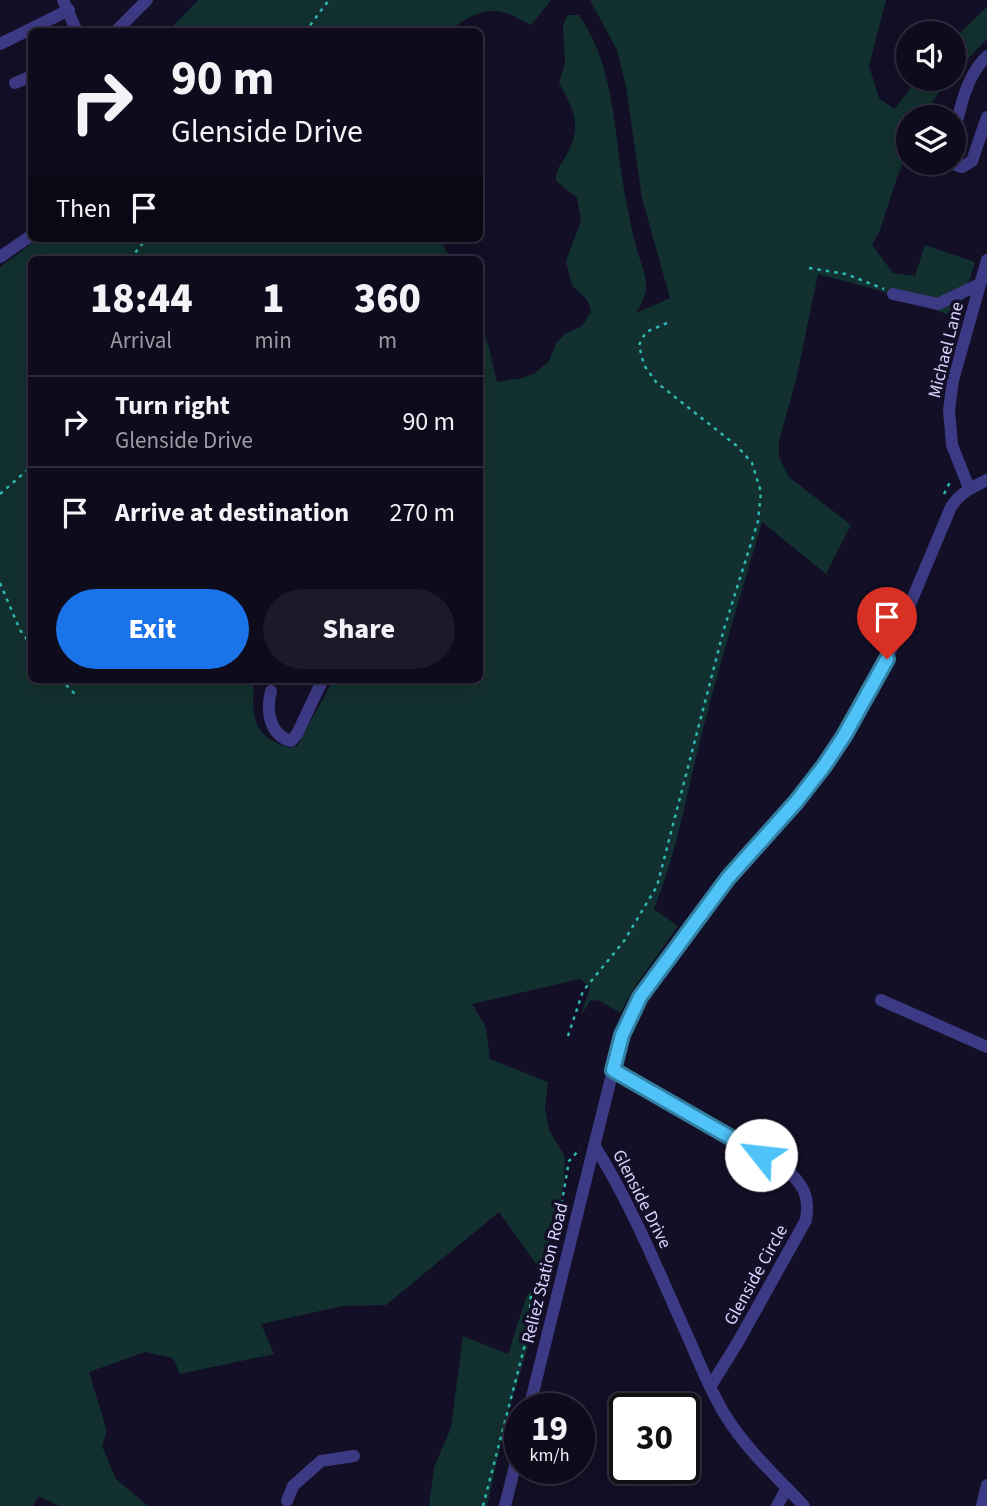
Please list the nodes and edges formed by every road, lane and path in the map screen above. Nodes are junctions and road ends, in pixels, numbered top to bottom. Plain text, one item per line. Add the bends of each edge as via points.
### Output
1 (147, 0) edge
2 (329, 0) edge
3 (65, 2) edge
4 (75, 28) edge
5 (120, 28) edge
6 (308, 28) edge
7 (0, 44) edge
8 (987, 56) edge
9 (28, 78) edge
10 (15, 83) dead end
11 (961, 105) edge
12 (987, 117) edge
13 (966, 165) edge
14 (28, 237) edge
15 (143, 242) edge
16 (2, 253) edge
17 (132, 256) edge
18 (987, 260) edge
19 (809, 268) dead end
20 (980, 284) junction
21 (893, 294) joint
22 (667, 323) dead end
23 (28, 470) edge
24 (951, 480) dead end
25 (987, 480) edge
26 (969, 488) junction
27 (0, 494) edge
28 (942, 502) dead end
29 (0, 583) edge
30 (28, 641) edge
31 (64, 683) edge
32 (321, 683) edge
33 (271, 691) dead end
34 (75, 694) dead end
35 (881, 1000) dead end
36 (568, 1036) dead end
37 (987, 1047) edge
38 (613, 1070) junction
39 (589, 1144) junction
40 (710, 1387) junction
41 (533, 1393) edge
42 (354, 1456) dead end
43 (510, 1484) edge
44 (987, 1485) edge
45 (787, 1488) junction
46 (287, 1501) dead end
47 (484, 1506) edge
48 (505, 1506) edge
49 (777, 1506) edge
50 (804, 1506) edge
51 (982, 1506) edge

1 - 5 street
2 - 6 path
3 - 4 street
3 - 7 street
8 - 11 street via 978,65
9 - 10 street
12 - 13 street via 972,161
14 - 16 street
15 - 17 path
18 - 20 street, Michael Lane
19 - 21 path via 846,274
20 - 21 street via 938,304
20 - 26 street, Michael Lane via 949,410 952,445
22 - 36 path via 646,332 639,345 644,365 656,382 752,463 761,492 758,521 724,629 657,886 624,941 583,991
23 - 27 path
24 - 28 path
25 - 26 street, Glenside Drive
26 - 38 street, Glenside Drive via 951,507 887,659 844,736 653,978 622,1035
29 - 30 path
31 - 34 path
32 - 33 street via 290,741 271,723 267,705
35 - 37 street
38 - 39 street, Glenside Drive
38 - 40 street, Glenside Circle via 784,1168 804,1188 808,1201 806,1220
39 - 40 street, Glenside Drive via 605,1163
39 - 41 street, Reliez Station Road
39 - 47 path via 569,1161 555,1242 531,1292 529,1329
40 - 45 street, Glenside Drive via 727,1419
42 - 46 street via 321,1461 293,1486
43 - 48 street
44 - 51 street
45 - 49 street
45 - 50 street, Glenside Drive

